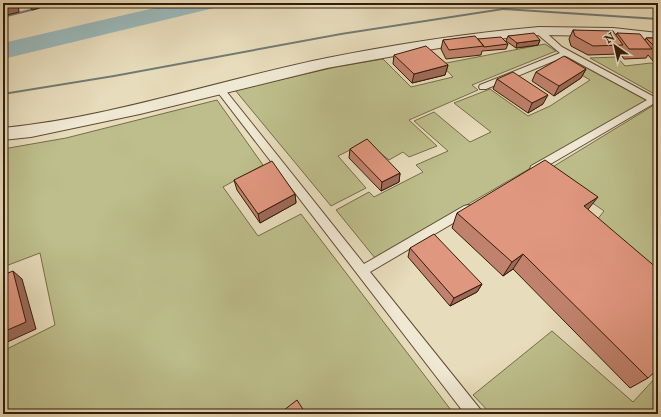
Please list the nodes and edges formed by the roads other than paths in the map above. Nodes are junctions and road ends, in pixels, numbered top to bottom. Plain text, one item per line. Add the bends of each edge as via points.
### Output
1 (539, 31) junction
2 (658, 37) edge
3 (566, 53) junction
4 (483, 87) dead end
5 (218, 88) junction
6 (656, 101) edge
7 (3, 134) edge
8 (525, 176) edge
9 (477, 204) edge
10 (362, 271) junction
11 (475, 414) edge

1 - 2 street via 613,32
1 - 3 lane
1 - 5 street via 484,36 399,50 327,63
3 - 4 lane
3 - 6 lane
5 - 7 street via 140,109
5 - 10 lane
6 - 8 lane
9 - 10 lane
10 - 11 lane

